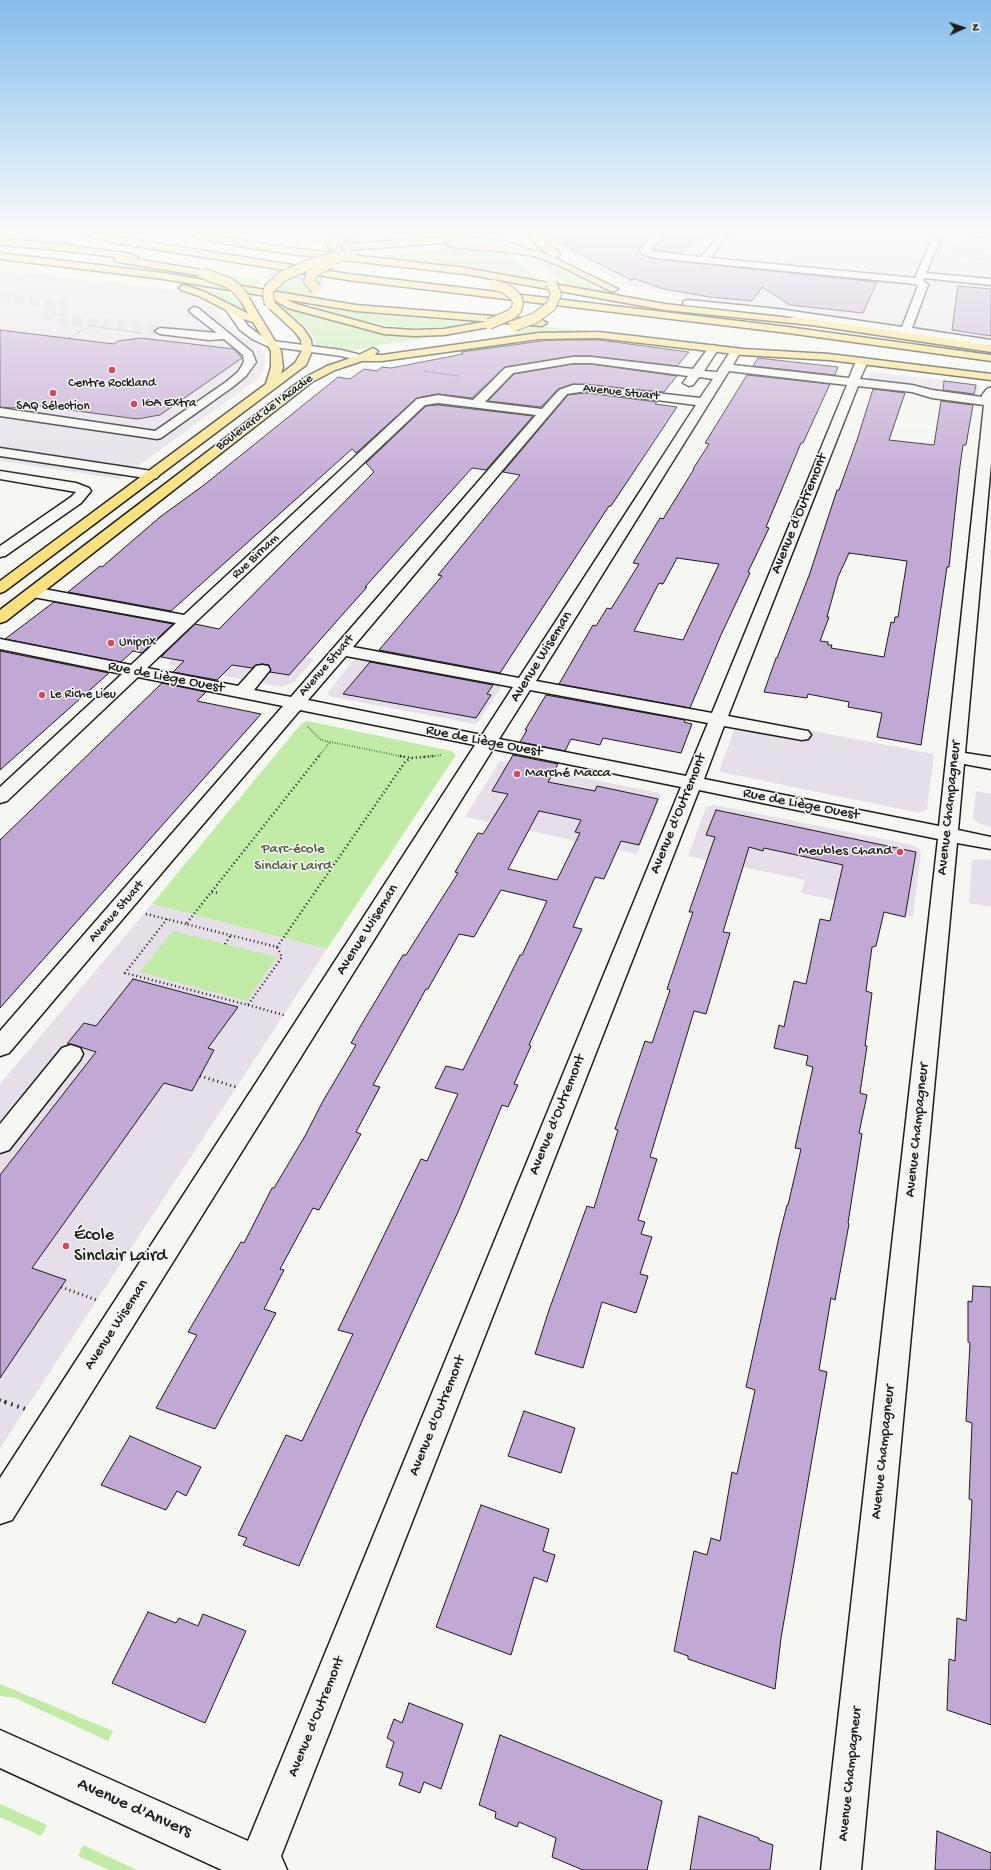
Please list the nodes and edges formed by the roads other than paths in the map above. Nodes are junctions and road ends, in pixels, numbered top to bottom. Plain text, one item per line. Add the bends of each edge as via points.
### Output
1 (208, 321) edge
2 (239, 321) edge
3 (258, 321) edge
4 (290, 321) edge
5 (348, 321) edge
6 (495, 321) edge
7 (519, 321) edge
8 (526, 321) edge
9 (531, 321) edge
10 (539, 321) edge
11 (627, 321) edge
12 (715, 321) edge
13 (792, 321) edge
14 (799, 321) edge
15 (877, 321) edge
16 (909, 321) edge
17 (555, 323) junction
18 (808, 323) junction
19 (583, 324) dead end
20 (514, 326) junction
21 (607, 328) junction
22 (788, 330) junction
23 (906, 330) junction
24 (160, 331) tunnel mouth
25 (227, 336) junction
26 (991, 343) edge
27 (271, 344) junction
28 (308, 348) junction
29 (714, 348) junction
30 (991, 350) edge
31 (736, 351) junction
32 (829, 357) junction
33 (361, 358) junction
34 (991, 358) edge
35 (862, 361) junction
36 (991, 367) edge
37 (722, 372) junction
38 (696, 373) junction
39 (991, 377) edge
40 (853, 383) junction
41 (272, 385) junction
42 (990, 398) edge
43 (673, 399) junction
44 (703, 402) junction
45 (476, 404) junction
46 (0, 412) edge
47 (545, 413) junction
48 (0, 452) edge
49 (0, 475) edge
50 (152, 475) junction
51 (0, 553) edge
52 (0, 588) edge
53 (32, 592) junction
54 (0, 618) edge
55 (189, 621) junction
56 (0, 644) edge
57 (341, 650) junction
58 (262, 670) dead end
59 (134, 672) junction
60 (526, 683) junction
61 (241, 693) junction
62 (295, 704) junction
63 (718, 719) junction
64 (802, 735) dead end
65 (487, 742) junction
66 (956, 756) junction
67 (991, 763) edge
68 (692, 783) junction
69 (0, 797) edge
70 (948, 835) junction
71 (991, 843) edge
72 (0, 1047) edge
73 (71, 1054) dead end
74 (0, 1143) edge
75 (0, 1508) edge
76 (0, 1749) edge
77 (260, 1869) edge
78 (841, 1870) edge

1 - 25 street
2 - 27 street via 258,338
3 - 27 main road
4 - 28 main road via 302,334
5 - 6 main road, bridge via 384,331 414,333 444,332
7 - 20 main road
8 - 20 main road, Boulevard de l'Acadie, bridge
9 - 17 main road
10 - 17 main road, bridge
11 - 36 main road
12 - 22 main road
13 - 18 main road
14 - 18 main road
15 - 23 street via 895,323
16 - 23 street
17 - 21 main road
18 - 30 main road via 944,341
19 - 21 main road
20 - 33 main road, Boulevard de l'Acadie via 472,336 374,350
21 - 32 main road
22 - 30 main road
22 - 34 main road
23 - 26 street
24 - 25 street via 209,337
25 - 46 street via 248,354 248,367 223,389 157,435
27 - 28 street
27 - 41 main road via 277,356
28 - 33 street
28 - 41 main road, Boulevard de l'Acadie via 306,357 300,365
29 - 31 main road
29 - 33 main road via 611,336 568,335 527,338 382,358
29 - 38 street
31 - 32 main road
31 - 37 street, Avenue Wiseman
32 - 35 main road
33 - 53 main road, Boulevard de l'Acadie via 331,368 308,380
35 - 39 main road
35 - 40 street, Avenue d'Outremont
37 - 38 street
37 - 40 street
37 - 44 street, Avenue Wiseman
38 - 43 street
38 - 45 street via 573,360 509,370
40 - 42 street via 906,388 932,394
40 - 63 street, Avenue d'Outremont
41 - 50 main road, Boulevard de l'Acadie
42 - 66 street, Avenue Champagneur
43 - 44 street, Avenue Stuart
43 - 47 street, Avenue Stuart via 577,388 563,392
44 - 60 street, Avenue Wiseman
45 - 47 street, Rue Birnam
45 - 55 street, Rue Birnam via 438,399 420,403
47 - 57 street, Avenue Stuart
48 - 50 street
49 - 51 street via 83,490 76,500
50 - 52 main road, Boulevard de l'Acadie
53 - 54 main road, Boulevard de l'Acadie
53 - 55 street
55 - 59 street, Rue Birnam
56 - 59 street, Rue de Liège Ouest
57 - 60 street
57 - 62 street, Avenue Stuart
58 - 61 street
59 - 61 street, Rue de Liège Ouest
59 - 69 street, Rue Birnam
60 - 63 street
60 - 65 street, Avenue Wiseman
61 - 62 street, Rue de Liège Ouest
62 - 65 street, Rue de Liège Ouest
62 - 72 street, Avenue Stuart
63 - 64 street
63 - 68 street, Avenue d'Outremont
65 - 68 street, Rue de Liège Ouest
65 - 75 street, Avenue Wiseman
66 - 67 street
66 - 70 street, Avenue Champagneur
68 - 70 street, Rue de Liège Ouest
68 - 77 street, Avenue d'Outremont
70 - 71 street, Rue de Liège Ouest
70 - 78 street, Avenue Champagneur
73 - 74 street
76 - 77 street, Avenue d'Anvers

